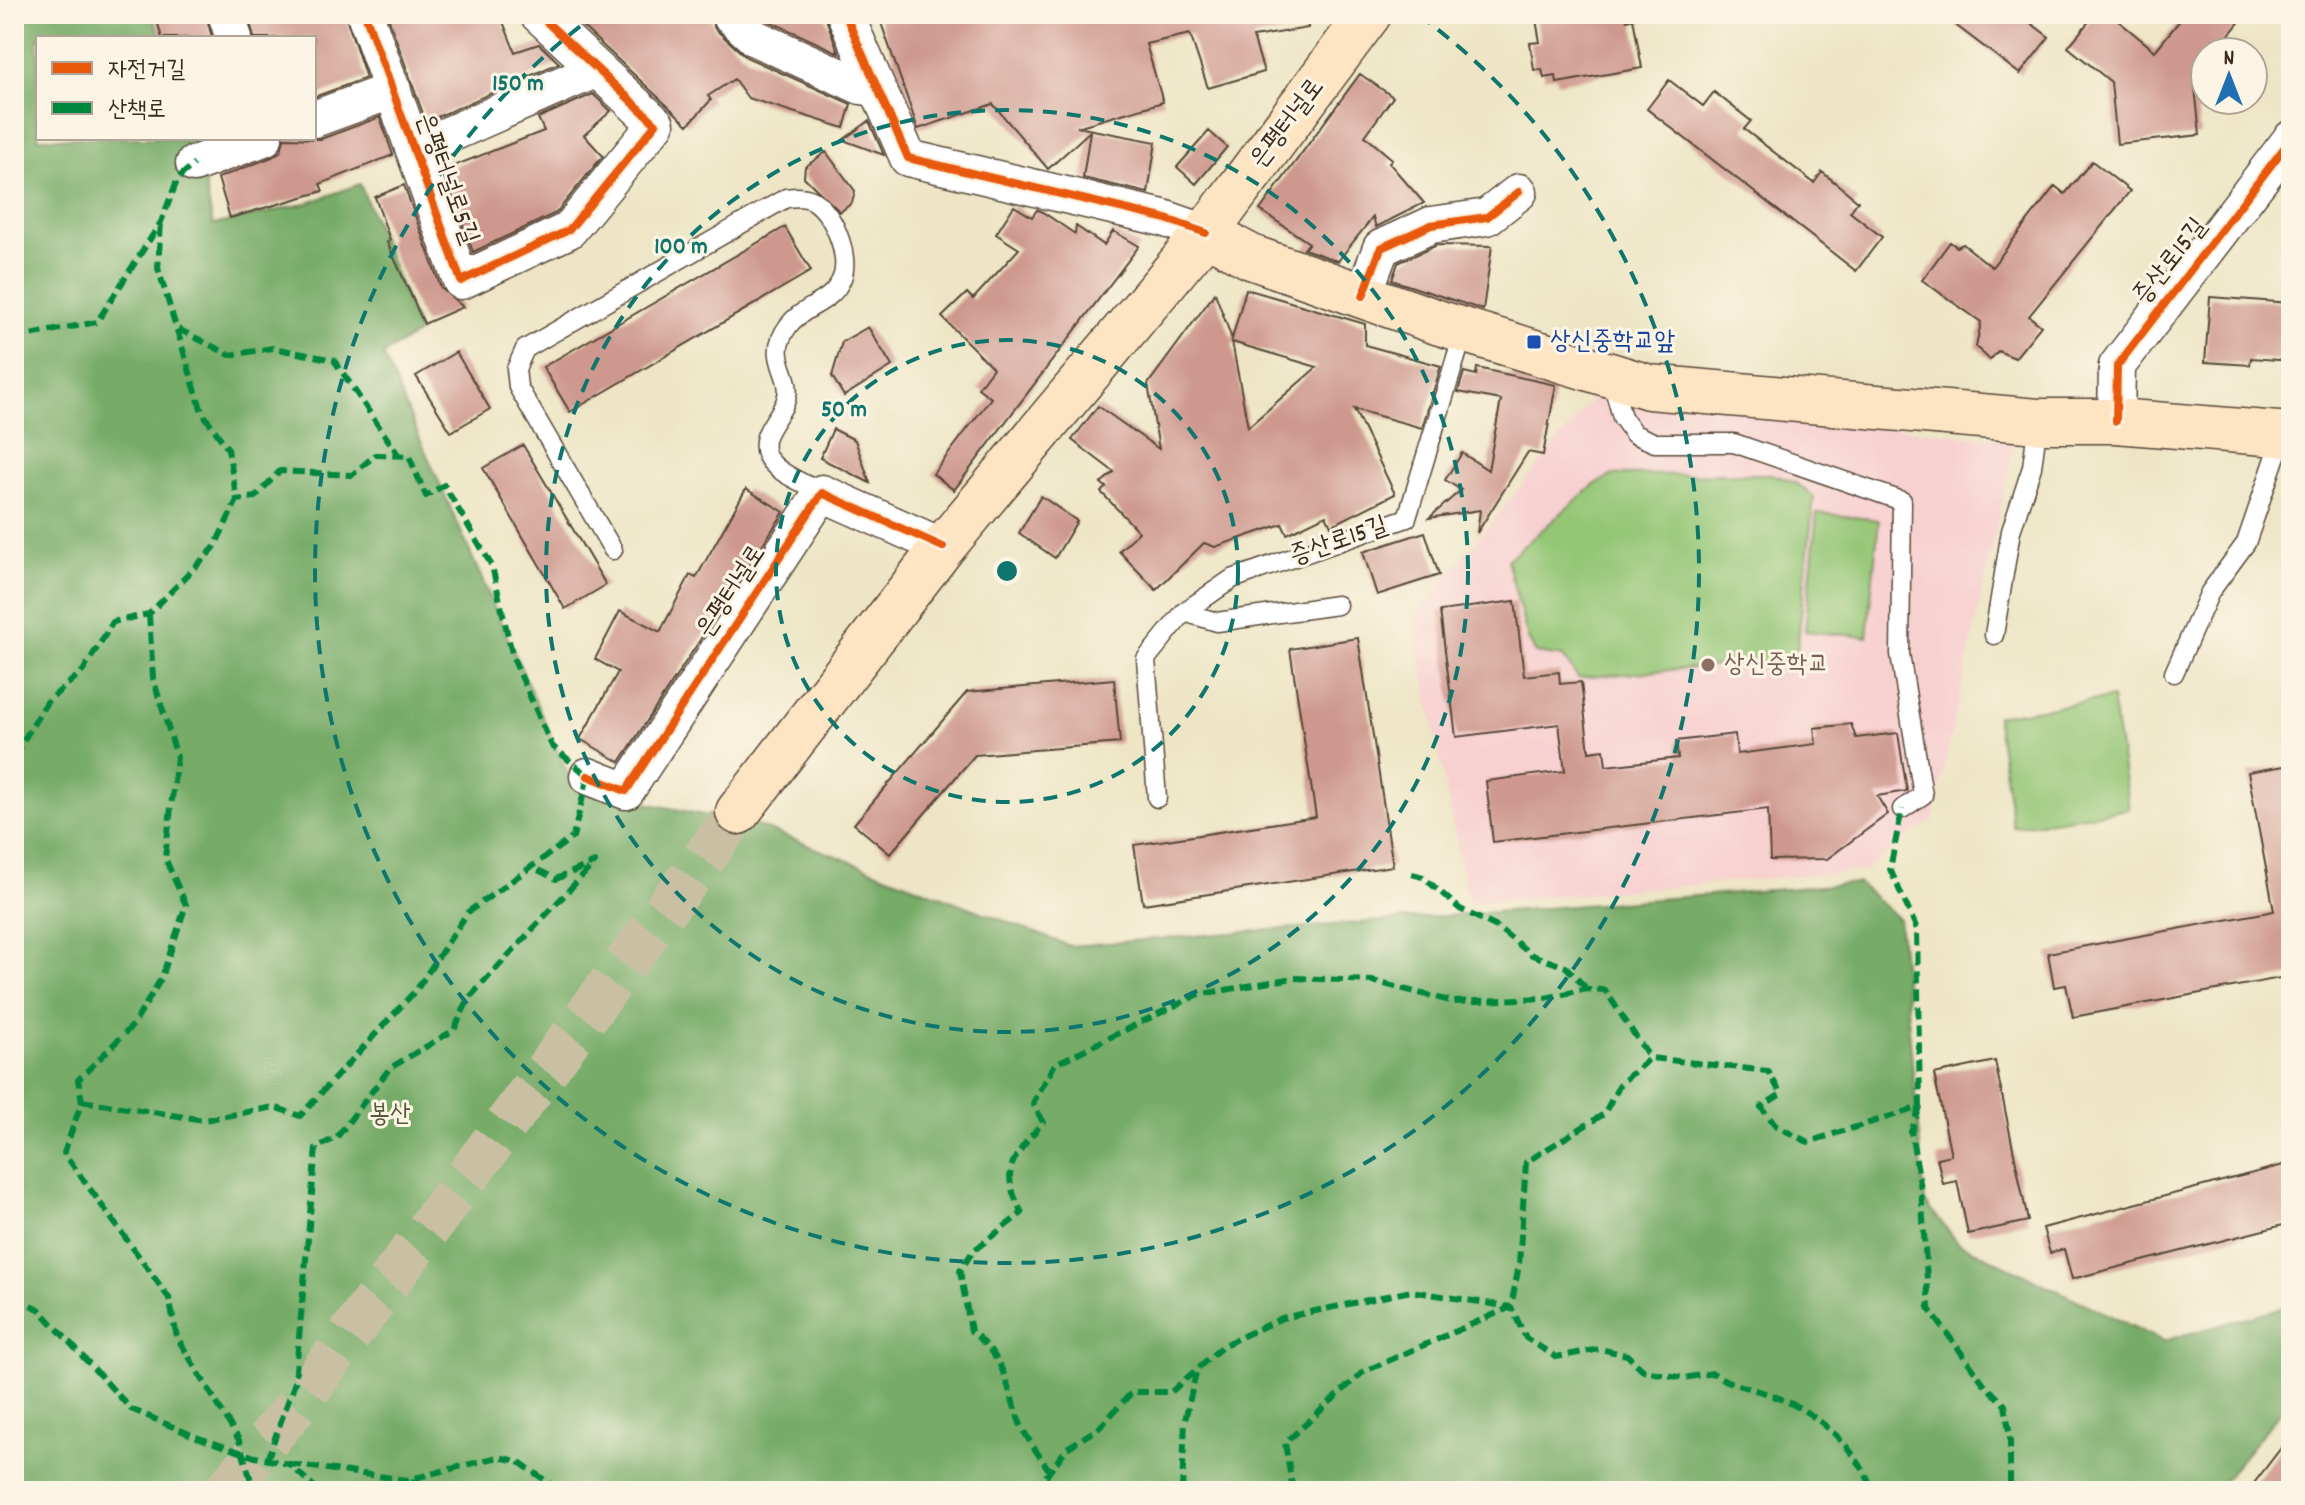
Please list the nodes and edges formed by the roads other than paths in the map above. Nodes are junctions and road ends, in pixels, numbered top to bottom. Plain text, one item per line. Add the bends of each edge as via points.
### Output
1 (226, 14) edge
2 (365, 14) edge
3 (538, 14) edge
4 (729, 14) edge
5 (845, 14) edge
6 (1369, 14) edge
7 (233, 36) edge
8 (597, 69) junction
9 (875, 88) junction
10 (393, 90) junction
11 (316, 118) edge
12 (2291, 139) edge
13 (259, 140) edge
14 (414, 150) junction
15 (194, 164) dead end
16 (1519, 192) dead end
17 (1206, 233) junction
18 (1363, 296) junction
19 (1464, 331) junction
20 (1611, 376) junction
21 (2038, 421) junction
22 (2116, 421) junction
23 (2287, 435) edge
24 (822, 493) junction
25 (943, 547) junction
26 (613, 550) dead end
27 (1337, 605) dead end
28 (1184, 612) junction
29 (1994, 635) dead end
30 (2174, 673) dead end
31 (588, 776) dead end
32 (1157, 798) dead end
33 (1902, 809) dead end
34 (738, 812) tunnel mouth

1 - 7 street
2 - 10 street, 은평터널로5길
3 - 8 street, 은평터널로5길
4 - 9 street via 755,38
5 - 9 street
6 - 17 main road, 은평터널로
8 - 14 street, 은평터널로5길
8 - 14 street, 은평터널로5길 via 656,124 569,230 461,281
9 - 17 street via 908,158 1163,218
10 - 11 street, 은평터널로5길
10 - 14 street, 은평터널로5길
12 - 22 street, 증산로15길 via 2117,366
13 - 15 street
16 - 18 street via 1487,217 1431,225 1381,248
17 - 18 main road via 1251,257
17 - 25 main road, 은평터널로
18 - 19 main road
19 - 20 main road
19 - 28 lane, 증산로15길 via 1407,518 1232,579
20 - 21 main road via 1649,387
20 - 33 lane via 1622,417 1634,434 1655,443 1734,443 1902,501 1900,654 1923,795
21 - 22 main road
21 - 29 lane via 2032,467 2011,531
22 - 23 main road
23 - 30 lane via 2246,543 2210,592
24 - 25 street
24 - 26 lane via 772,464 765,448 766,435 786,401 778,354 782,337 790,322 827,299 844,276 844,243 817,203 799,196 773,202 519,357 518,387
24 - 31 street, 은평터널로 via 626,791
25 - 34 main road, 은평터널로
27 - 28 lane via 1217,622
28 - 32 lane via 1146,659

